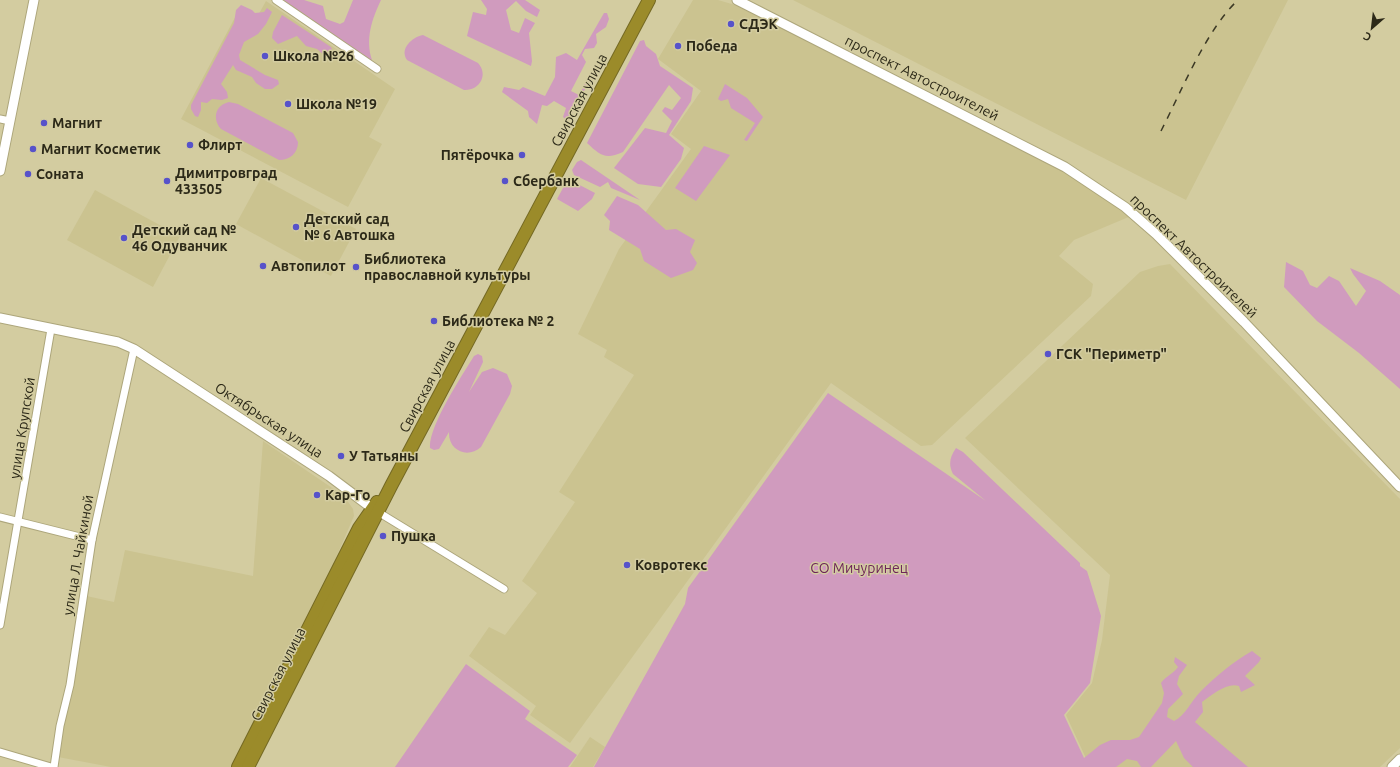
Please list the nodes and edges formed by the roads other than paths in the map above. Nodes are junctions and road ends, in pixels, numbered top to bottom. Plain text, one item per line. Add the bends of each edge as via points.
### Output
1 (34, 0) edge
2 (276, 0) edge
3 (649, 0) edge
4 (737, 0) edge
5 (377, 69) dead end
6 (0, 118) edge
7 (10, 121) junction
8 (0, 171) edge
9 (0, 318) edge
10 (51, 329) junction
11 (134, 349) junction
12 (1400, 487) edge
13 (375, 510) junction
14 (0, 517) edge
15 (19, 522) junction
16 (92, 540) junction
17 (504, 589) dead end
18 (0, 625) edge
19 (0, 752) edge
20 (1400, 759) edge
21 (51, 767) edge
22 (54, 767) edge
23 (238, 767) edge
24 (248, 767) edge
25 (1392, 767) edge

1 - 7 main road
2 - 5 street
3 - 13 highway, Свирская улица via 391,486
4 - 12 main road, проспект Автостроителей via 1064,167 1125,207 1156,234 1244,322
6 - 7 street
7 - 8 main road
9 - 10 main road, Октябрьская улица
10 - 11 main road, Октябрьская улица via 118,342
10 - 15 street, улица Крупской
11 - 13 main road, Октябрьская улица
11 - 16 street, улица Л. Чайкиной
13 - 17 street, Октябрьская улица
13 - 23 highway, Свирская улица via 359,528
13 - 24 highway, Свирская улица
14 - 15 street
15 - 16 street
15 - 18 street, улица Крупской
16 - 22 street, улица Л. Чайкиной via 70,685
19 - 21 street
20 - 25 main road

